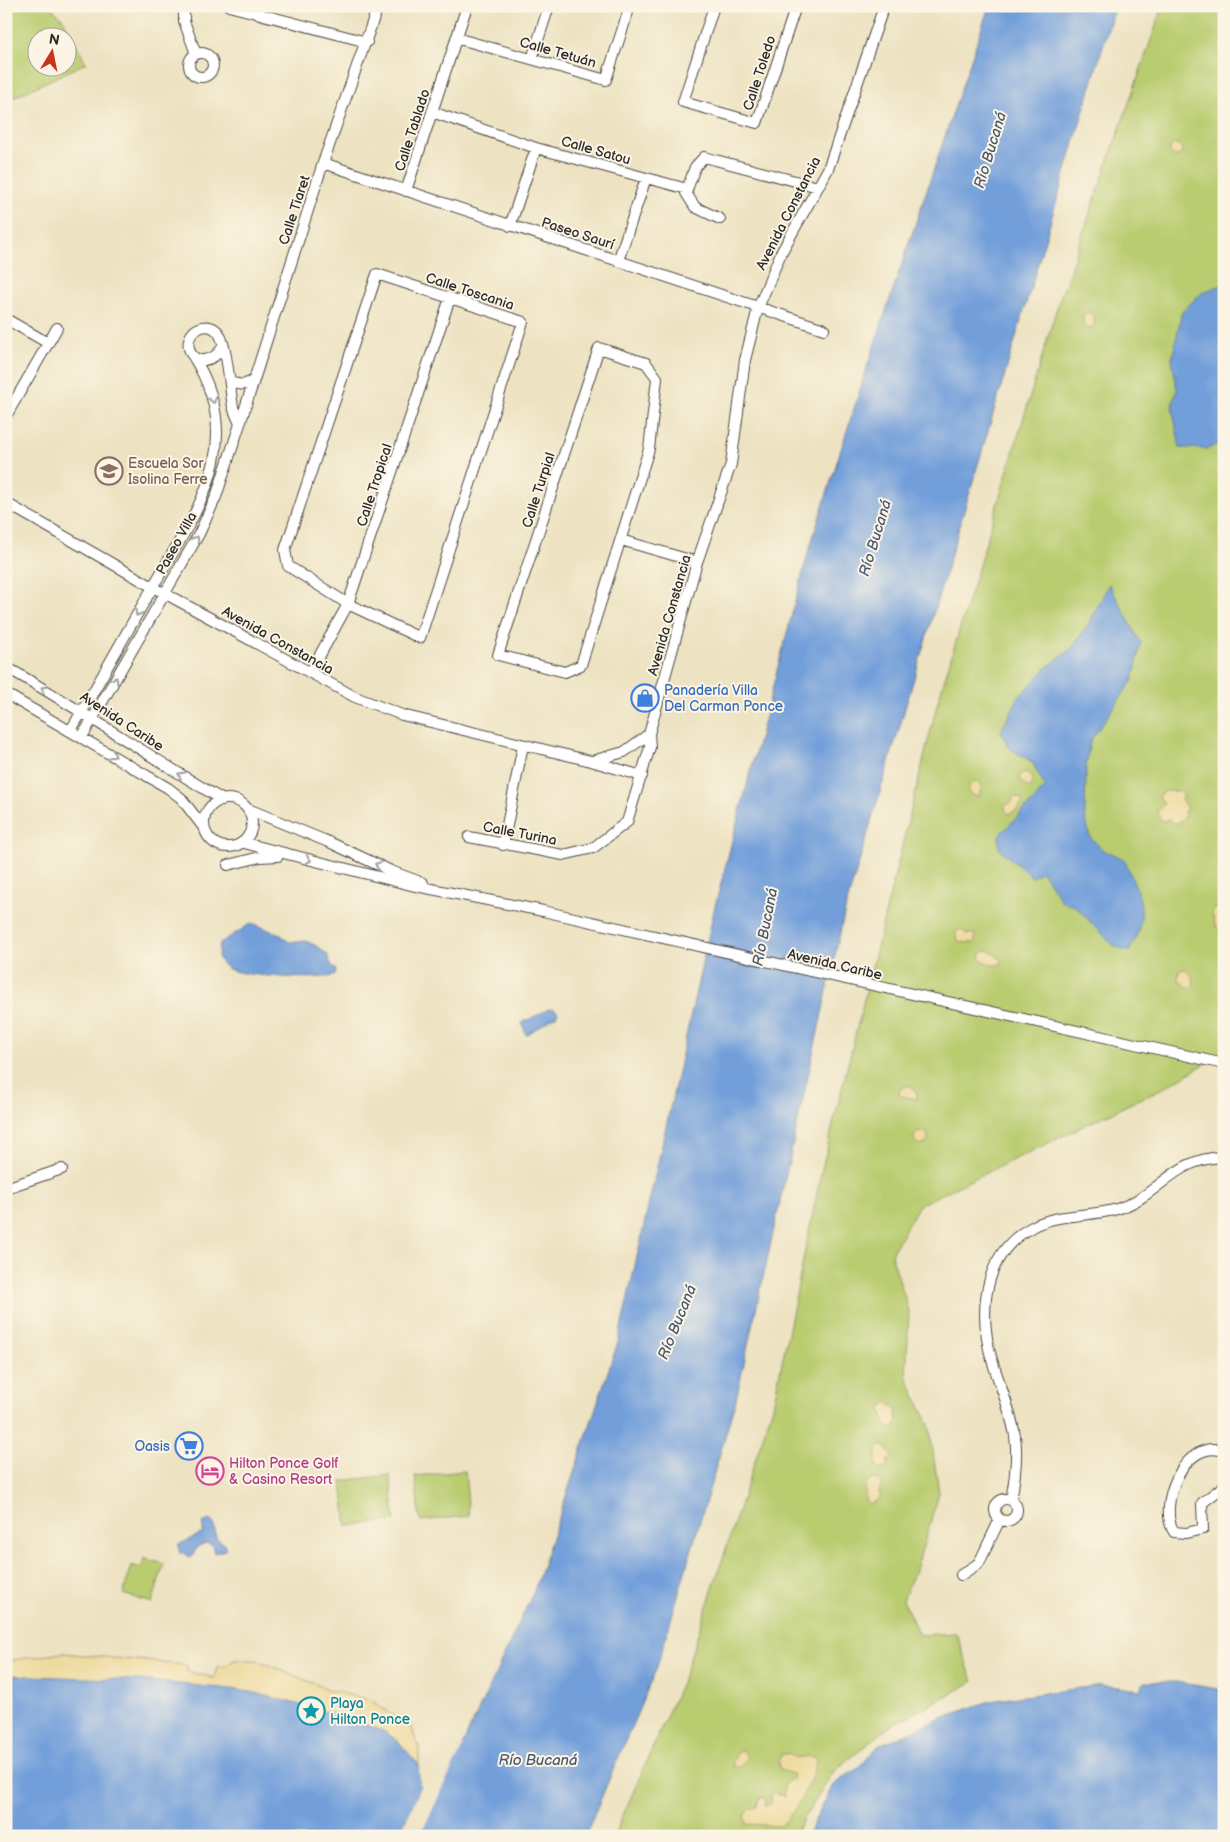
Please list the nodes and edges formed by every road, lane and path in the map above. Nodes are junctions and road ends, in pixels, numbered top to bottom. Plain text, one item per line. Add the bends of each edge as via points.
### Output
1 (184, 6) edge
2 (229, 6) edge
3 (378, 6) edge
4 (467, 6) edge
5 (549, 6) edge
6 (630, 6) edge
7 (714, 6) edge
8 (796, 6) edge
9 (884, 6) edge
10 (254, 9) edge
11 (456, 38) junction
12 (367, 42) junction
13 (196, 54) dead end
14 (532, 59) junction
15 (432, 112) junction
16 (536, 148) junction
17 (324, 163) junction
18 (646, 178) junction
19 (818, 186) junction
20 (688, 189) junction
21 (406, 191) junction
22 (720, 219) dead end
23 (510, 226) junction
24 (618, 261) junction
25 (450, 298) junction
26 (758, 308) junction
27 (6, 319) edge
28 (57, 328) dead end
29 (824, 329) dead end
30 (48, 344) junction
31 (222, 348) junction
32 (193, 356) junction
33 (254, 380) junction
34 (230, 382) junction
35 (8, 409) edge
36 (240, 424) junction
37 (6, 503) edge
38 (621, 540) junction
39 (697, 562) junction
40 (153, 587) junction
41 (164, 592) junction
42 (348, 604) junction
43 (6, 667) edge
44 (310, 673) junction
45 (6, 694) edge
46 (82, 711) junction
47 (94, 718) junction
48 (70, 730) junction
49 (649, 734) junction
50 (82, 737) junction
51 (524, 746) junction
52 (591, 761) junction
53 (642, 776) junction
54 (223, 800) junction
55 (248, 809) junction
56 (204, 828) junction
57 (469, 837) dead end
58 (244, 843) junction
59 (503, 845) junction
60 (287, 855) junction
61 (228, 865) dead end
62 (440, 890) junction
63 (1224, 1064) edge
64 (1224, 1157) edge
65 (62, 1169) dead end
66 (6, 1188) edge
67 (1224, 1451) edge
68 (1224, 1486) edge
69 (1011, 1500) junction
70 (1000, 1519) junction
71 (961, 1575) dead end

1 - 13 street via 184,21
2 - 10 street
3 - 12 street, Calle Tiaret
4 - 11 street, Calle Tablado
5 - 14 street
6 - 14 street, Calle Tetuán via 606,80
7 - 8 street, Calle Toledo via 683,102 757,123
9 - 19 street, Avenida Constancia via 828,169
10 - 12 street
11 - 14 street, Calle Tetuán
11 - 15 street, Calle Tablado
12 - 17 street, Calle Tiaret
15 - 16 street, Calle Satou
15 - 21 street, Calle Tablado
16 - 18 street, Calle Satou
16 - 23 street
17 - 21 street, Paseo Saurí
17 - 33 street, Calle Tiaret
18 - 20 street, Calle Satou
18 - 24 street
19 - 20 street via 704,157 695,167
19 - 26 street, Avenida Constancia via 781,253
20 - 22 street via 686,193 695,207
21 - 23 street, Paseo Saurí
23 - 24 street, Paseo Saurí
24 - 26 street, Paseo Saurí
25 - 42 street, Calle Tropical
25 - 42 street, Calle Toscania via 377,274 300,503 285,550 288,566
25 - 42 street, Calle Toscania via 523,322 420,638
26 - 29 street, Paseo Saurí
26 - 39 street, Avenida Constancia via 745,360 731,464
27 - 30 street
28 - 30 street
30 - 35 street
31 - 32 street via 218,356 210,360
31 - 32 street, Paseo Villa via 218,331 201,327 188,339
31 - 34 street, Paseo Villa
32 -> 40 street, Paseo Villa via 207,378 214,403 218,430 216,454 210,480 193,518
33 - 34 street via 241,385
33 - 36 street, Calle Tiaret
34 - 36 street, Paseo Villa via 233,408
41 -> 36 street, Paseo Villa via 199,534 216,497
37 - 40 street, Avenida Constancia
38 - 38 street, Calle Turpial via 581,665 565,672 498,655 599,348 646,363 657,378 649,449
38 - 39 street
39 - 49 street, Avenida Constancia
40 - 41 street, Avenida Constancia
40 -> 46 street, Paseo Villa
41 - 44 street, Avenida Constancia
47 -> 41 street, Paseo Villa
42 - 44 street, Calle Tropical
46 -> 43 street, Avenida Caribe
44 - 51 street, Avenida Constancia via 402,716
45 - 48 street
46 - 47 street, Avenida Caribe
46 - 48 street, Paseo Villa
47 - 50 street, Paseo Villa
54 -> 47 street, Avenida Caribe
48 - 50 street
49 - 52 street via 624,752
49 - 53 street, Avenida Constancia via 650,747
50 -> 56 street via 168,788
51 - 52 street, Avenida Constancia
51 - 59 street
52 - 53 street, Avenida Constancia
53 - 59 street, Calle Turina via 627,822 593,848 563,855
54 - 55 street via 237,801
54 - 56 street via 216,802 206,813
55 - 58 street via 253,823
62 -> 55 street, Avenida Caribe
56 - 58 street via 209,838 222,847
57 - 59 street, Calle Turina
58 - 60 street, Avenida Caribe
60 - 61 street via 260,857
60 -> 62 street, Avenida Caribe
62 - 63 street, Avenida Caribe
64 - 69 street via 1185,1165 1123,1207 1104,1213 1047,1220 1033,1226 1012,1241 995,1263 989,1277 985,1324 989,1349 1004,1389 1015,1436 1015,1480
65 - 66 street
67 - 68 street via 1212,1448 1199,1451 1180,1472 1171,1492 1174,1532 1186,1534 1203,1529 1202,1503
69 - 70 street via 1004,1498 997,1502 996,1513
69 - 70 street via 1016,1505 1016,1515 1010,1520
70 - 71 street via 979,1564

